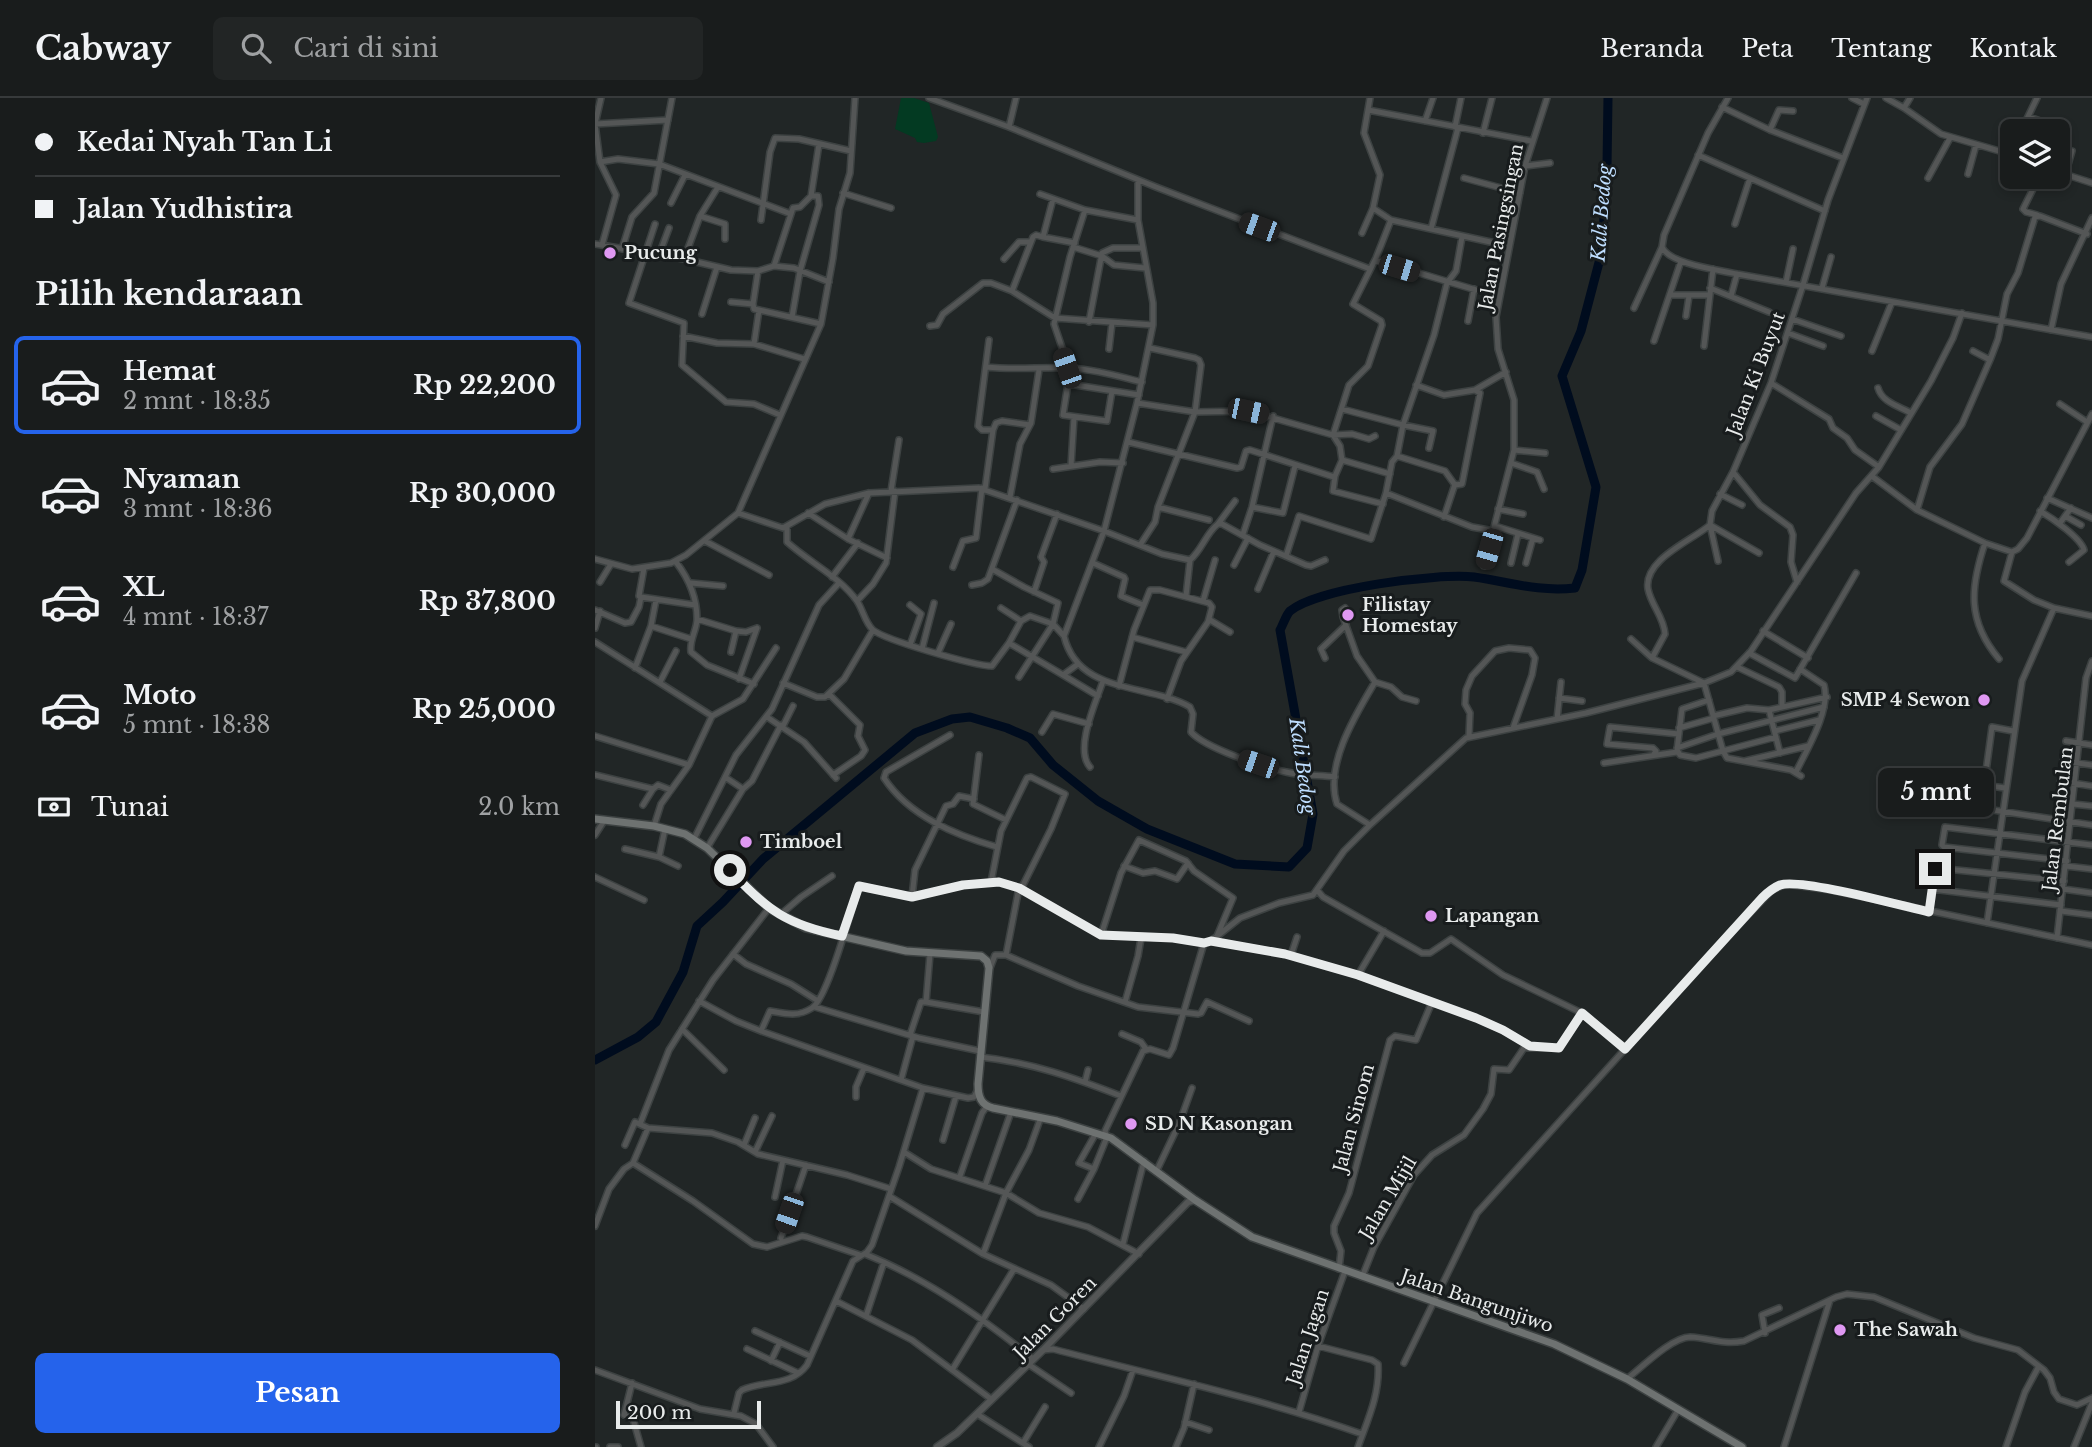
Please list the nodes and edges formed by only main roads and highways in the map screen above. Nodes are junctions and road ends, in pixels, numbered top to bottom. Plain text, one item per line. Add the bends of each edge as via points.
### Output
1 (595, 819) edge
2 (1742, 1447) edge

1 - 2 main road, Jalan Bangunjiwo via 665,829 694,839 769,908 806,928 895,949 978,955 987,961 989,975 978,1089 986,1105 1107,1136 1190,1199 1252,1237 1553,1344 1627,1379

